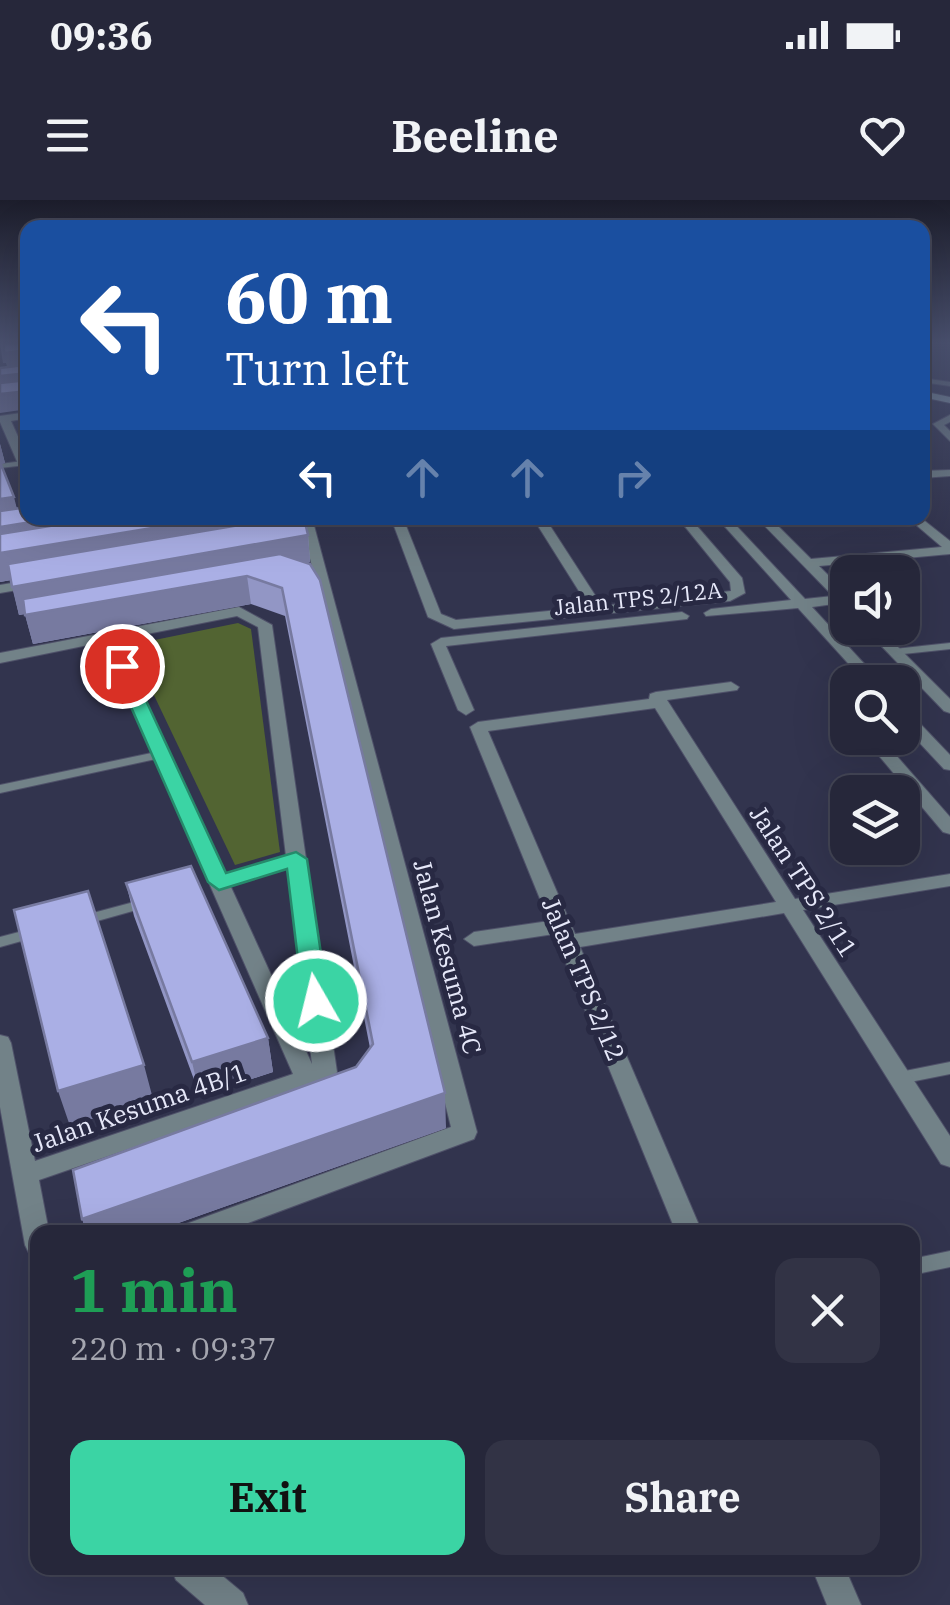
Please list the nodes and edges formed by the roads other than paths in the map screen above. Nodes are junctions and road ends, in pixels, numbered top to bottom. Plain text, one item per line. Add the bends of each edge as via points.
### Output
1 (950, 418) edge
2 (2, 419) edge
3 (950, 438) edge
4 (20, 457) edge
5 (308, 525) edge
6 (400, 525) edge
7 (543, 525) edge
8 (690, 525) edge
9 (729, 525) edge
10 (770, 525) edge
11 (922, 525) edge
12 (950, 549) edge
13 (808, 563) junction
14 (58, 579) edge
15 (830, 586) edge
16 (0, 589) edge
17 (830, 602) edge
18 (800, 604) junction
19 (598, 610) junction
20 (108, 637) junction
21 (438, 644) joint
22 (887, 645) edge
23 (950, 646) edge
24 (894, 652) junction
25 (0, 658) edge
26 (858, 665) edge
27 (730, 686) dead end
28 (660, 702) junction
29 (950, 708) edge
30 (472, 718) junction
31 (920, 733) edge
32 (161, 754) junction
33 (887, 755) edge
34 (950, 765) edge
35 (0, 789) edge
36 (950, 828) edge
37 (296, 859) junction
38 (950, 880) edge
39 (210, 885) junction
40 (164, 898) edge
41 (790, 906) junction
42 (73, 922) edge
43 (55, 928) edge
44 (565, 934) junction
45 (474, 938) dead end
46 (0, 942) edge
47 (0, 1043) edge
48 (950, 1068) edge
49 (306, 1078) junction
50 (900, 1078) junction
51 (950, 1157) edge
52 (24, 1175) junction
53 (34, 1225) edge
54 (214, 1225) edge
55 (686, 1225) edge
56 (950, 1259) edge
57 (920, 1265) edge
58 (196, 1575) edge
59 (831, 1575) edge
60 (232, 1605) edge
61 (844, 1605) edge

1 - 3 street via 938,424
2 - 4 street
5 - 54 street, Jalan Kesuma 4C via 466,1132
6 - 19 street via 442,622
7 - 19 street
8 - 19 street via 737,581 738,593
9 - 18 street
10 - 13 street
11 - 12 street
12 - 13 street
13 - 15 street
14 - 16 street
17 - 18 street, Jalan TPS 2/12A
18 - 21 street, Jalan TPS 2/12A
18 - 26 street
20 - 25 street
20 - 32 street
20 - 37 street via 239,612 265,625
21 - 30 street, Jalan TPS 2/12
22 - 24 street
23 - 24 lane
24 - 29 street
27 - 28 street via 656,696
28 - 30 street
28 - 41 street, Jalan TPS 2/11
30 - 44 street, Jalan TPS 2/12
31 - 34 street
32 - 35 lane
32 - 39 street
33 - 36 street
37 - 39 street
37 - 49 street via 325,1072
38 - 41 street
39 - 49 street
40 - 42 lane
41 - 44 street
41 - 50 street, Jalan TPS 2/11
43 - 46 lane
44 - 45 street
44 - 55 street, Jalan TPS 2/12
47 - 52 street
48 - 50 lane
49 - 52 street, Jalan Kesuma 4B/1
50 - 51 street, Jalan TPS 2/11
52 - 53 street
56 - 57 lane
58 - 60 street
59 - 61 street

